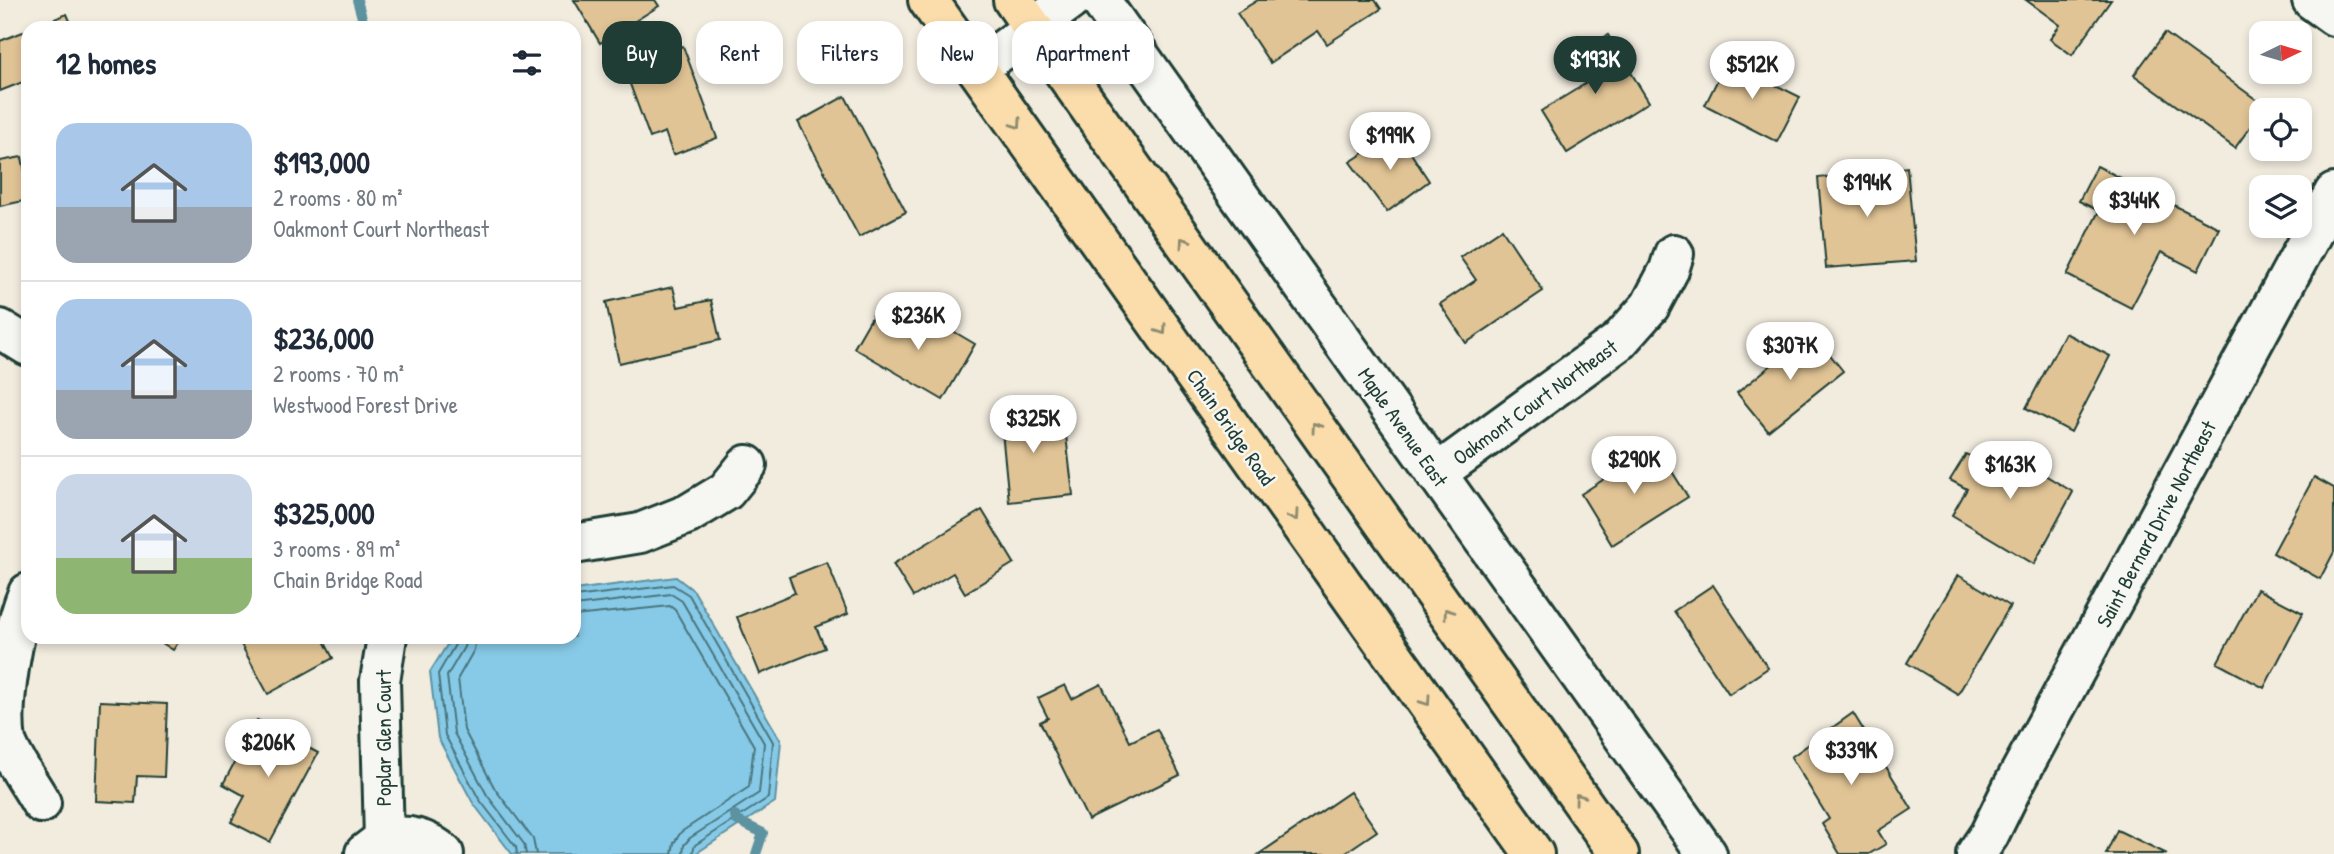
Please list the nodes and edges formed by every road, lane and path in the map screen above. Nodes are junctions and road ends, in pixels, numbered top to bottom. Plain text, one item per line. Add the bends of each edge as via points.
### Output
1 (928, 0) edge
2 (1071, 0) edge
3 (1100, 0) edge
4 (2312, 0) edge
5 (1023, 14) edge
6 (2334, 16) edge
7 (943, 21) edge
8 (998, 44) edge
9 (988, 84) edge
10 (2334, 193) edge
11 (1674, 254) dead end
12 (747, 465) dead end
13 (1436, 474) junction
14 (581, 543) edge
15 (21, 610) edge
16 (386, 644) edge
17 (41, 803) dead end
18 (374, 847) edge
19 (444, 854) edge
20 (1534, 854) edge
21 (1619, 854) edge
22 (1707, 854) edge
23 (1976, 854) edge

1 - 7 main road, Chain Bridge Road
2 - 5 street
3 - 13 street, Maple Avenue East
4 - 6 street
5 - 8 street
21 -> 5 main road
9 -> 20 main road, Chain Bridge Road
10 - 23 street, Saint Bernard Drive Northeast
11 - 13 street, Oakmont Court Northeast via 1650,306 1619,341
12 - 14 street via 726,491 688,514 640,533
13 - 22 street, Maple Avenue East
15 - 17 street via 6,667 1,723 6,743
16 - 18 street, Poplar Glen Court via 380,681
18 - 19 street via 410,837 435,845

